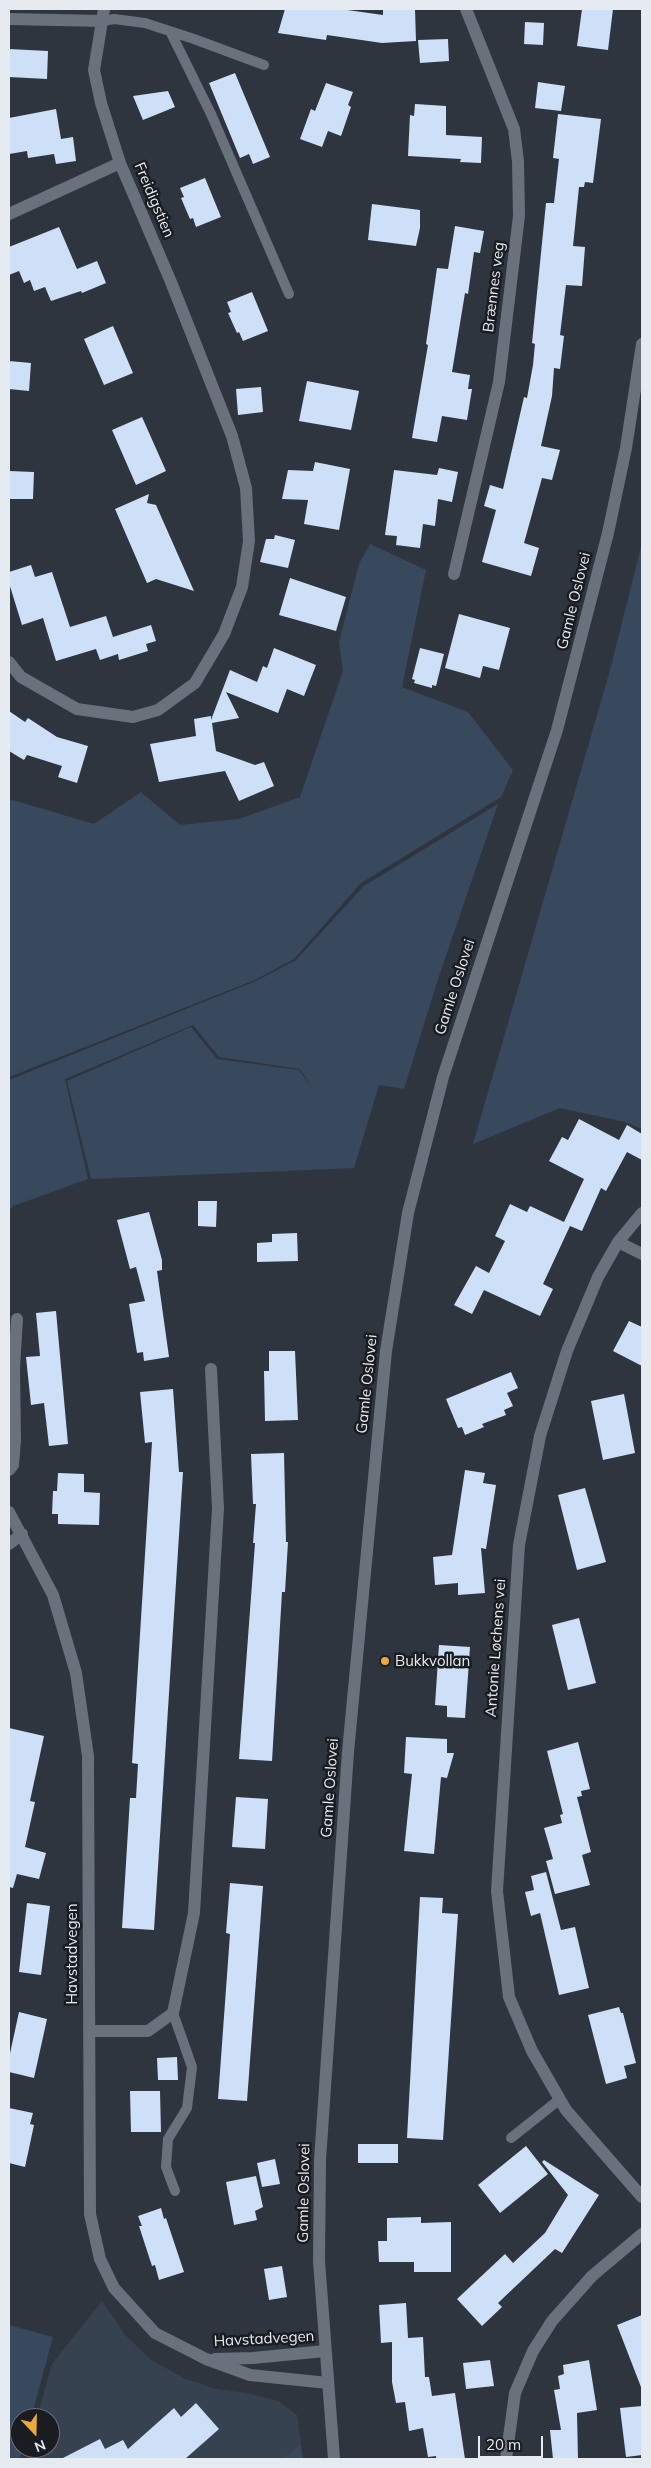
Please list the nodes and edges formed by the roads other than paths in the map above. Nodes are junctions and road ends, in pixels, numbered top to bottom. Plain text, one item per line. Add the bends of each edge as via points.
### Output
1 (466, 9) edge
2 (104, 15) edge
3 (9, 19) edge
4 (170, 31) junction
5 (264, 65) dead end
6 (120, 163) junction
7 (9, 214) edge
8 (289, 294) dead end
9 (642, 344) edge
10 (454, 574) dead end
11 (9, 662) edge
12 (642, 1213) edge
13 (618, 1242) junction
14 (642, 1254) edge
15 (17, 1319) dead end
16 (212, 1369) dead end
17 (9, 1470) edge
18 (9, 1512) edge
19 (22, 1534) junction
20 (9, 1544) edge
21 (173, 2013) junction
22 (89, 2031) junction
23 (560, 2099) junction
24 (511, 2138) dead end
25 (175, 2191) dead end
26 (642, 2197) edge
27 (641, 2238) edge
28 (325, 2352) junction
29 (206, 2359) junction
30 (328, 2383) junction
31 (334, 2459) edge
32 (506, 2459) edge

1 - 10 street, Brænnes veg via 514,129 519,216 499,382
2 - 3 street
2 - 4 lane
2 - 6 street, Freidigstien via 94,70
4 - 5 lane
4 - 8 lane via 211,114
6 - 7 street
6 - 11 street, Freidigstien via 232,436 246,488 249,541 242,587 224,634 195,683 158,710 134,717 77,709 21,677
9 - 28 street, Gamle Oslovei via 626,448 608,533 557,730 443,1077 408,1212 386,1351 348,1752 320,2160 319,2261
12 - 13 street, Antonie Løchens vei
13 - 14 street
13 - 23 street, Antonie Løchens vei via 598,1276 567,1351 540,1436 519,1545 496,1891 510,1997 532,2051
15 - 17 street via 15,1440 13,1465
16 - 21 street via 218,1518 194,1913
18 - 19 street, Havstadvegen
19 - 20 street
19 - 22 street, Havstadvegen via 53,1595 76,1673 88,1756
21 - 22 street via 148,2030
21 - 25 lane via 192,2067 187,2108 168,2139 166,2167
22 - 29 street, Havstadvegen via 90,2214 100,2259 114,2288 155,2333
23 - 24 lane
23 - 26 street, Antonie Løchens vei
27 - 32 street via 592,2276 552,2320 533,2351 515,2393
28 - 29 street, Havstadvegen
28 - 30 street, Gamle Oslovei
29 - 30 street, Havstadvegen via 250,2375
30 - 31 street, Gamle Oslovei

